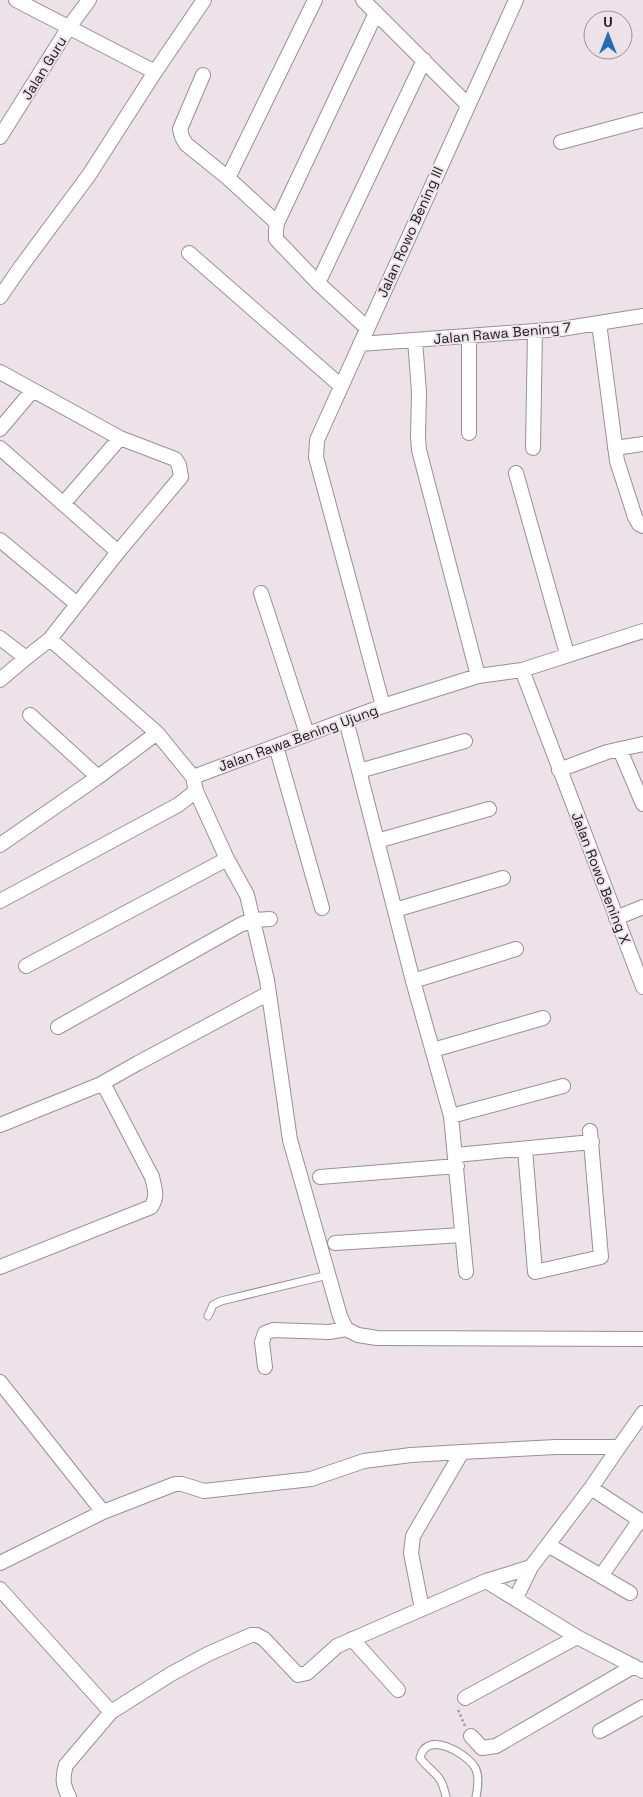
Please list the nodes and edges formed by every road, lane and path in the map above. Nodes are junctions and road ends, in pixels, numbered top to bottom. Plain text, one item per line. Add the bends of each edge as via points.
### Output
1 (16, 0) edge
2 (89, 0) edge
3 (204, 0) edge
4 (315, 0) edge
5 (363, 0) edge
6 (513, 1) edge
7 (376, 13) junction
8 (69, 28) junction
9 (424, 60) junction
10 (155, 72) junction
11 (202, 75) dead end
12 (467, 104) junction
13 (643, 120) edge
14 (0, 137) edge
15 (561, 142) dead end
16 (228, 178) junction
17 (278, 223) junction
18 (189, 253) dead end
19 (318, 283) junction
20 (0, 298) edge
21 (643, 316) edge
22 (599, 323) junction
23 (368, 328) junction
24 (535, 331) junction
25 (469, 336) junction
26 (415, 340) junction
27 (360, 344) junction
28 (0, 372) edge
29 (341, 386) junction
30 (33, 390) junction
31 (0, 429) edge
32 (469, 433) dead end
33 (120, 438) junction
34 (643, 444) edge
35 (0, 448) edge
36 (533, 448) dead end
37 (615, 448) junction
38 (516, 473) dead end
39 (63, 504) junction
40 (643, 526) edge
41 (0, 540) edge
42 (118, 552) junction
43 (261, 593) dead end
44 (77, 604) junction
45 (643, 630) edge
46 (0, 638) edge
47 (50, 639) junction
48 (567, 654) junction
49 (26, 658) junction
50 (522, 670) junction
51 (478, 676) junction
52 (0, 680) edge
53 (383, 706) junction
54 (30, 716) dead end
55 (346, 720) junction
56 (157, 733) junction
57 (307, 734) junction
58 (465, 742) dead end
59 (643, 744) edge
60 (276, 746) junction
61 (620, 750) junction
62 (559, 770) junction
63 (359, 771) junction
64 (98, 777) junction
65 (193, 777) junction
66 (196, 791) junction
67 (643, 804) edge
68 (489, 809) dead end
69 (377, 841) junction
70 (0, 845) edge
71 (227, 859) junction
72 (502, 878) dead end
73 (0, 901) edge
74 (643, 907) edge
75 (322, 908) dead end
76 (395, 910) junction
77 (616, 918) junction
78 (270, 919) dead end
79 (252, 920) junction
80 (516, 949) dead end
81 (26, 966) dead end
82 (413, 981) junction
83 (643, 987) edge
84 (269, 993) junction
85 (543, 1018) dead end
86 (58, 1027) dead end
87 (433, 1050) junction
88 (103, 1083) junction
89 (563, 1086) dead end
90 (451, 1116) junction
91 (0, 1125) edge
92 (525, 1148) junction
93 (456, 1161) junction
94 (320, 1177) dead end
95 (462, 1235) junction
96 (335, 1243) dead end
97 (0, 1267) edge
98 (466, 1272) dead end
99 (328, 1276) junction
100 (208, 1316) dead end
101 (346, 1329) junction
102 (643, 1339) edge
103 (265, 1367) dead end
104 (0, 1382) edge
105 (643, 1413) edge
106 (619, 1447) junction
107 (462, 1452) junction
108 (591, 1488) junction
109 (103, 1512) junction
110 (641, 1521) edge
111 (548, 1545) junction
112 (0, 1563) edge
113 (532, 1567) junction
114 (601, 1576) junction
115 (486, 1581) junction
116 (0, 1589) edge
117 (630, 1593) dead end
118 (516, 1598) junction
119 (422, 1609) junction
120 (578, 1637) junction
121 (352, 1639) junction
122 (639, 1669) edge
123 (398, 1690) dead end
124 (465, 1698) joint
125 (643, 1707) edge
126 (111, 1712) junction
127 (600, 1731) dead end
128 (471, 1736) joint
129 (70, 1797) edge
130 (446, 1797) edge
131 (476, 1797) edge

1 - 8 street
2 - 8 street, Jalan Guru
3 - 10 street
4 - 16 street
5 - 7 street
6 - 12 street, Jalan Rowo Bening lll
7 - 9 street
7 - 17 street
8 - 10 street
8 - 14 street, Jalan Guru
9 - 12 street
9 - 19 street
10 - 20 street via 89,175
11 - 16 street via 180,129 182,137 186,144
12 - 23 street, Jalan Rowo Bening lll
13 - 15 street
16 - 17 street
17 - 19 street via 276,239
18 - 29 street
19 - 23 street
21 - 22 street, Jalan Rawa Bening 7
22 - 24 street, Jalan Rawa Bening 7
22 - 37 street
23 - 27 street, Jalan Rowo Bening lll
24 - 25 street, Jalan Rawa Bening 7
24 - 36 street
25 - 26 street, Jalan Rawa Bening 7
25 - 32 street
26 - 27 street, Jalan Rawa Bening 7
26 - 51 street via 419,450
27 - 29 street, Jalan Rowo Bening lll
28 - 30 street
29 - 53 street, Jalan Rowo Bening lll via 317,440 316,457
30 - 31 street
30 - 33 street
33 - 39 street
33 - 42 street via 175,459 181,477
34 - 37 street
35 - 39 street
37 - 40 street via 635,517
38 - 48 street
39 - 42 street
41 - 44 street
42 - 44 street
43 - 57 street
44 - 47 street
45 - 48 street, Jalan Rawa Bening Ujung
46 - 49 street
47 - 49 street
47 - 56 street
48 - 50 street, Jalan Rawa Bening Ujung
49 - 52 street
50 - 51 street, Jalan Rawa Bening Ujung
50 - 62 street, Jalan Rowo Bening X
51 - 53 street, Jalan Rawa Bening Ujung
53 - 55 street, Jalan Rawa Bening Ujung
54 - 64 street
55 - 57 street, Jalan Rawa Bening Ujung
55 - 63 street
56 - 64 street
56 - 65 street
57 - 60 street, Jalan Rawa Bening Ujung
58 - 63 street
59 - 61 street
60 - 65 street, Jalan Rawa Bening Ujung
60 - 75 street
61 - 62 street
61 - 67 street
62 - 77 street, Jalan Rowo Bening X
63 - 69 street
64 - 70 street
65 - 66 street
66 - 71 street
66 - 73 street via 178,805
68 - 69 street
69 - 76 street
71 - 79 street via 247,895
71 - 81 street
72 - 76 street
74 - 77 street
76 - 82 street
77 - 83 street, Jalan Rowo Bening X
78 - 79 street
79 - 84 street
79 - 86 street
80 - 82 street
82 - 87 street
84 - 88 street
84 - 99 street via 290,1140
85 - 87 street
87 - 90 street
88 - 91 street
88 - 97 street via 152,1177 156,1189 155,1202 151,1207
89 - 90 street
90 - 93 street
92 - 92 street via 535,1272 601,1257 591,1136
92 - 93 street
93 - 94 street
93 - 95 street
95 - 96 street
95 - 98 street
99 - 100 lane via 221,1301 213,1305
99 - 101 street
101 - 102 street via 377,1338
101 - 103 street via 329,1332 273,1330 265,1333 262,1342
104 - 109 street
105 - 106 street
106 - 107 street
106 - 108 street
107 - 109 street via 411,1454 364,1461 311,1479 204,1491 175,1484
107 - 119 street via 413,1536 411,1553
108 - 110 street
108 - 111 street
109 - 112 street
110 - 114 street
111 - 113 street
111 - 114 street
113 - 115 street
113 - 118 street
114 - 117 street
115 - 118 street
115 - 119 street
116 - 126 street
118 - 120 street
119 - 121 street
120 - 122 street
120 - 124 street
121 - 123 street
121 - 126 street via 337,1646 307,1673 298,1675 264,1640 251,1635 171,1674
122 - 128 street via 496,1746 482,1748
124 - 128 path via 458,1704 458,1709
125 - 127 street
126 - 129 street via 66,1765 64,1784
130 - 131 lane via 436,1773 420,1758 426,1746 438,1743 469,1760 475,1767 478,1780

